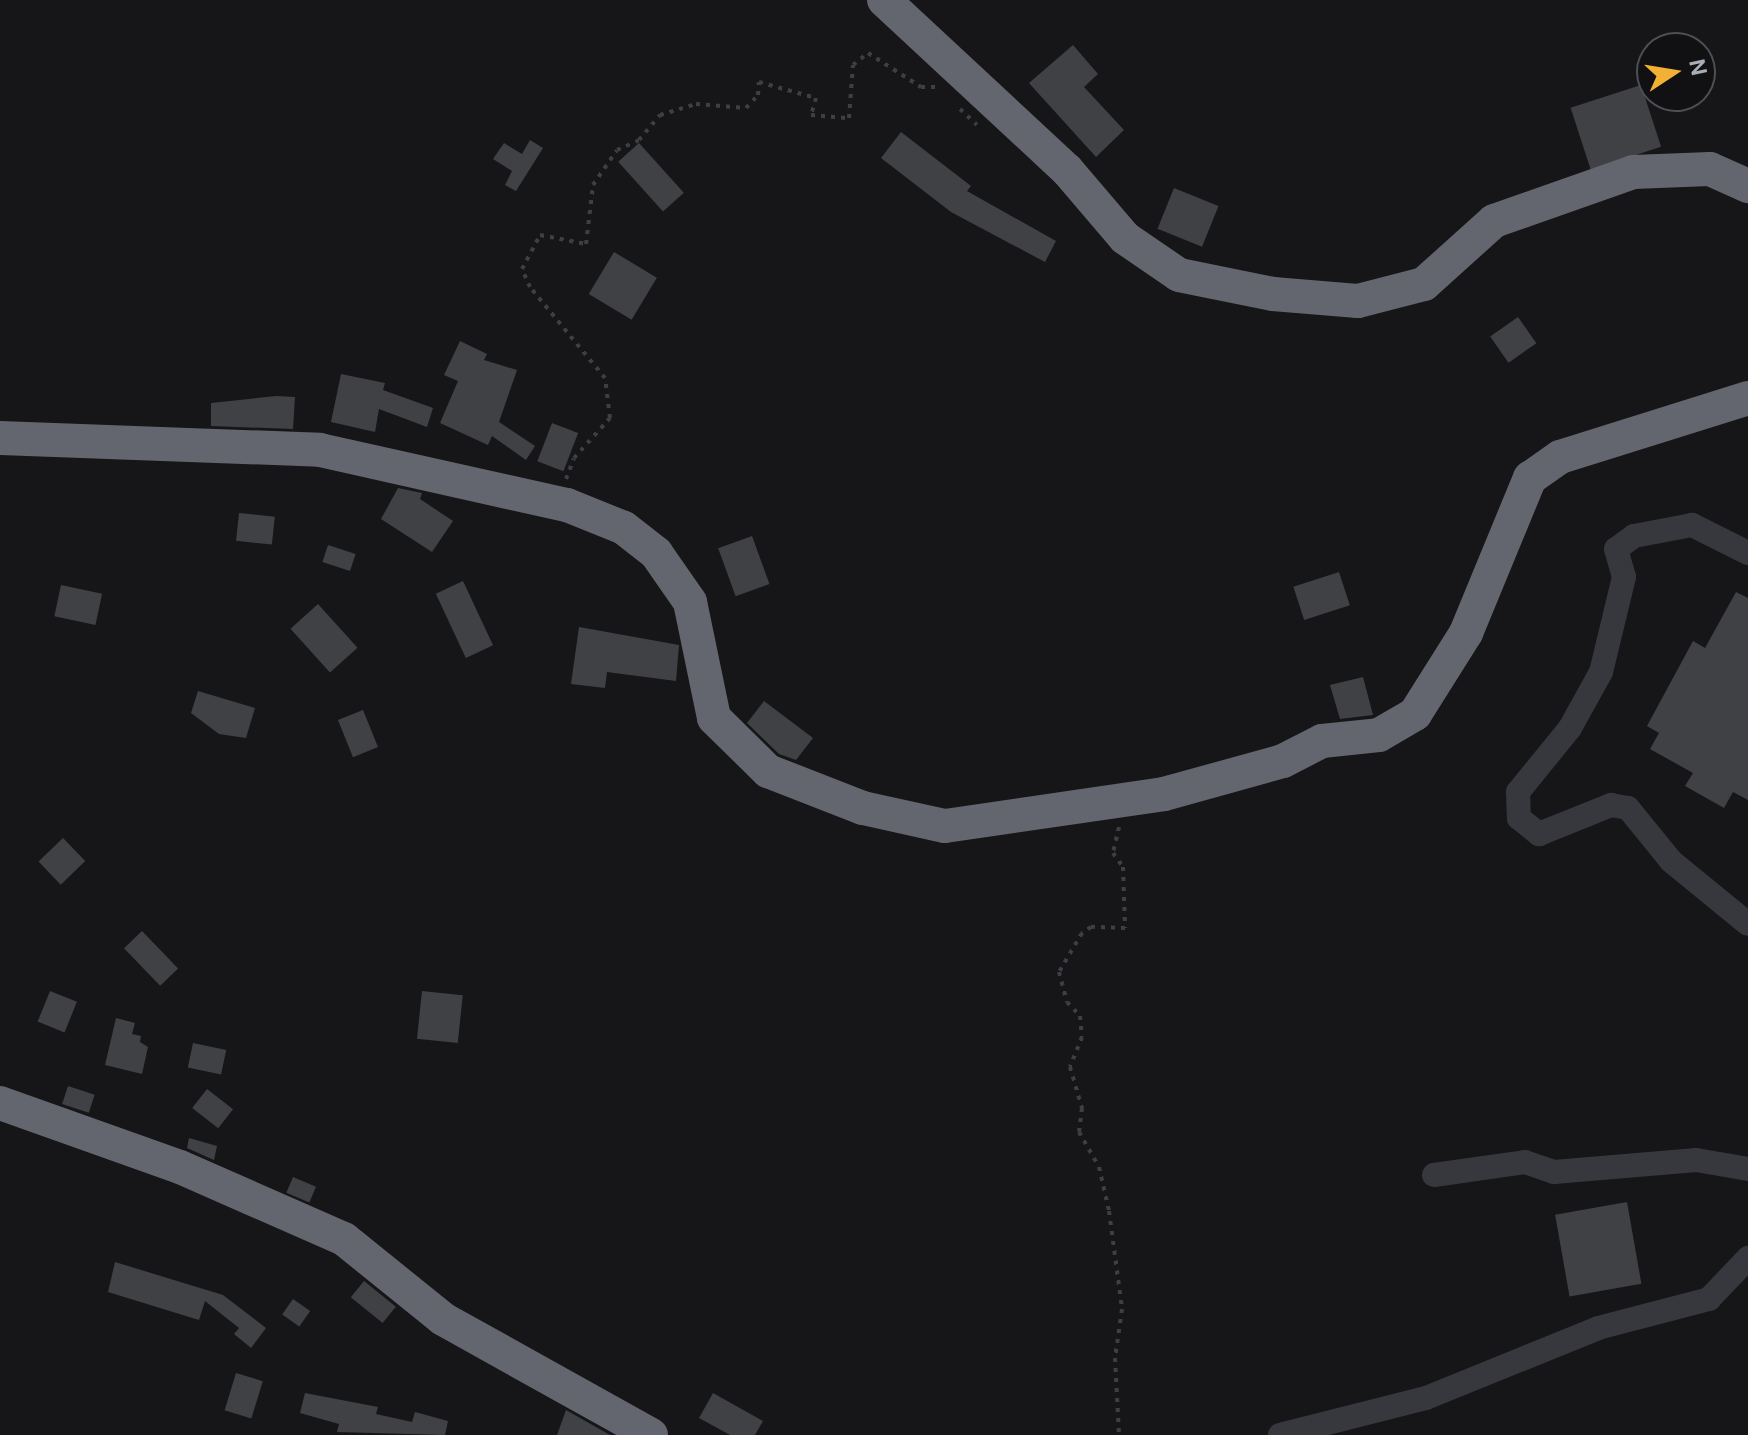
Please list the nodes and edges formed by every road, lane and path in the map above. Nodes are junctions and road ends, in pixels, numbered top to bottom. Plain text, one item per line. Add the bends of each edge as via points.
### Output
1 (884, 0) edge
2 (942, 87) dead end
3 (952, 99) dead end
4 (981, 127) dead end
5 (1748, 186) edge
6 (1748, 398) edge
7 (0, 438) edge
8 (567, 505) junction
9 (1748, 553) edge
10 (1101, 803) junction
11 (1748, 924) edge
12 (0, 1103) edge
13 (1748, 1169) edge
14 (1434, 1175) dead end
15 (1748, 1258) edge
16 (651, 1435) edge
17 (1119, 1435) edge
18 (1280, 1435) edge

1 - 5 highway via 1067,170 1125,238 1179,275 1273,294 1358,301 1424,284 1494,221 1633,172 1710,169
2 - 8 path via 921,87 868,53 853,65 849,118 811,115 816,98 759,82 758,95 746,108 696,104 660,115 639,140 617,150 593,185 586,244 540,235 522,269 530,287 605,378 610,418 574,458 565,482
3 - 4 path via 971,123
6 - 10 highway via 1560,457 1530,478 1466,633 1415,714 1379,735 1322,741 1283,761 1224,778
7 - 8 highway via 320,450
8 - 10 highway via 624,528 656,553 690,602 714,718 768,771 863,808 945,826
9 - 11 street via 1692,525 1634,536 1616,549 1624,577 1601,672 1570,728 1518,792 1519,818 1539,834 1611,805 1628,808 1671,861
10 - 17 path via 1121,822 1113,853 1123,867 1125,928 1091,927 1082,933 1059,972 1067,1002 1080,1016 1082,1037 1070,1067 1082,1108 1079,1132 1099,1167 1122,1309 1115,1358
12 - 16 highway via 180,1167 344,1239 443,1319
13 - 14 street via 1696,1160 1554,1172 1525,1162
15 - 18 street via 1709,1299 1598,1328 1426,1398

